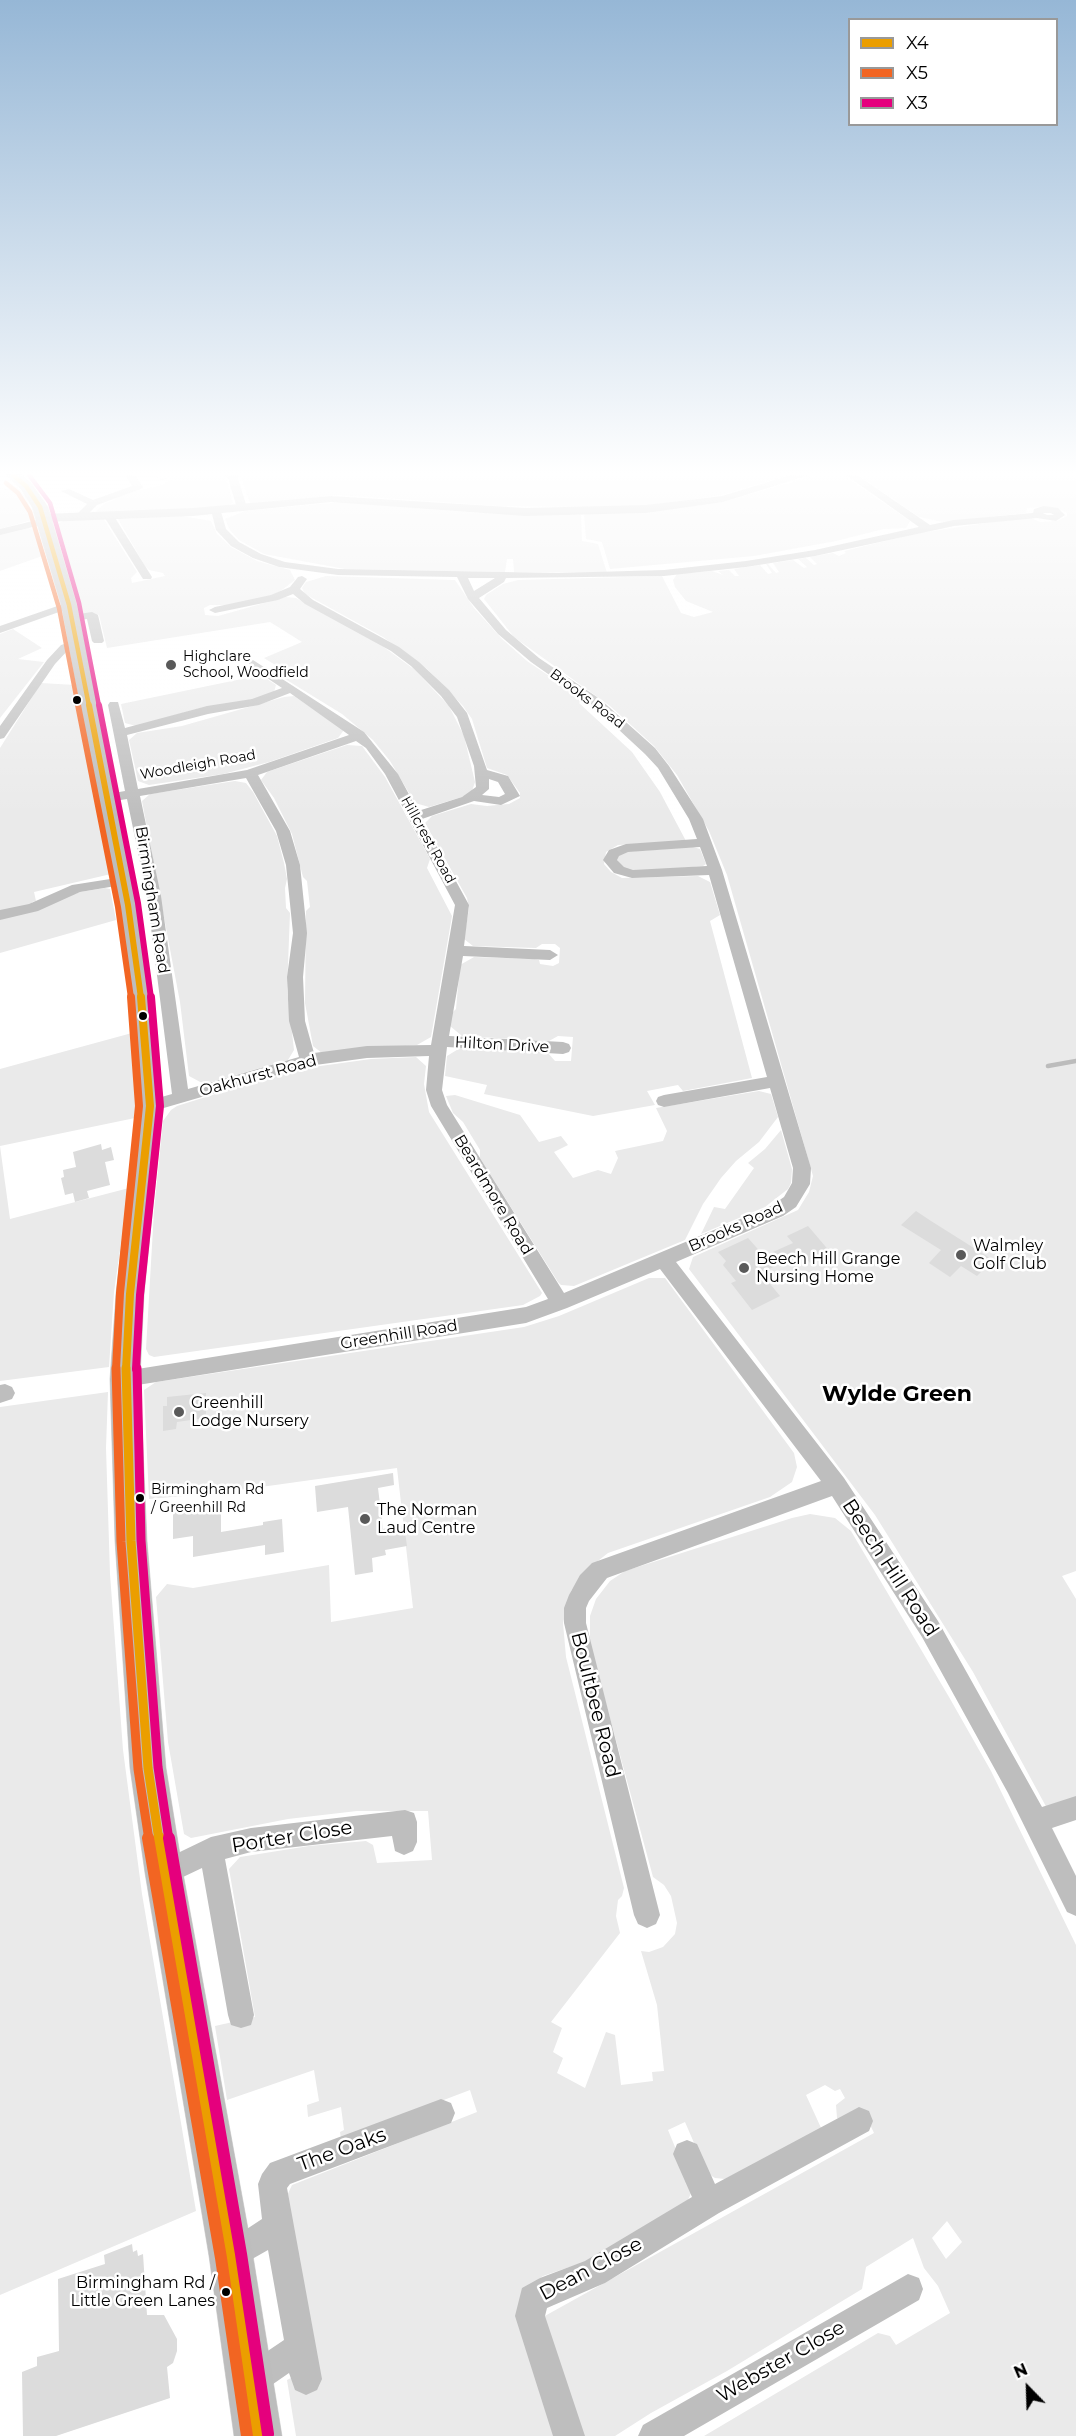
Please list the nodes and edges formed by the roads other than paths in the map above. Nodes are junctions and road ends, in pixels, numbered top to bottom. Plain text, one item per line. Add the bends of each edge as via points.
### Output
1 (67, 589) edge
2 (294, 589) joint
3 (468, 589) edge
4 (487, 589) edge
5 (472, 597) junction
6 (215, 610) dead end
7 (79, 627) junction
8 (0, 630) edge
9 (253, 664) dead end
10 (291, 688) junction
11 (114, 705) dead end
12 (121, 733) junction
13 (0, 735) edge
14 (360, 735) junction
15 (250, 772) junction
16 (482, 772) junction
17 (121, 795) junction
18 (474, 797) junction
19 (414, 817) junction
20 (705, 843) junction
21 (715, 870) junction
22 (123, 881) junction
23 (0, 915) edge
24 (456, 951) junction
25 (550, 955) dead end
26 (439, 1046) junction
27 (563, 1048) dead end
28 (308, 1060) junction
29 (776, 1082) junction
30 (434, 1083) joint
31 (182, 1097) junction
32 (664, 1101) dead end
33 (150, 1106) junction
34 (663, 1259) junction
35 (560, 1303) junction
36 (125, 1378) junction
37 (837, 1485) junction
38 (1076, 1808) edge
39 (1035, 1822) junction
40 (404, 1842) dead end
41 (211, 1850) junction
42 (164, 1874) junction
43 (1076, 1903) edge
44 (647, 1915) dead end
45 (242, 2015) dead end
46 (441, 2113) dead end
47 (859, 2121) dead end
48 (687, 2154) dead end
49 (709, 2203) junction
50 (278, 2226) junction
51 (231, 2256) junction
52 (908, 2289) dead end
53 (300, 2347) junction
54 (306, 2379) dead end
55 (251, 2380) junction
56 (251, 2434) edge
57 (569, 2436) edge
58 (654, 2436) edge

1 - 7 main road, Birmingham Road
2 - 6 street via 266,601
2 - 16 street via 309,602 396,649 430,679 463,716
3 - 5 street, Brooks Road
4 - 5 street
5 - 20 street, Brooks Road via 518,647 596,702 650,751 691,812
7 - 8 street
7 - 13 street
7 - 17 main road, Birmingham Road
9 - 10 street, Hillcrest Road
10 - 12 street via 255,702 207,710
10 - 14 street, Hillcrest Road
11 - 12 street, Birmingham Road
12 - 17 street, Birmingham Road
14 - 15 street, Woodleigh Road
14 - 19 street, Hillcrest Road via 391,774
15 - 17 street, Woodleigh Road
15 - 28 street via 283,831 293,865 300,933 295,977 297,1021
16 - 18 street via 482,789
16 - 18 street via 503,778 513,796 501,801
17 - 22 main road, Birmingham Road
17 - 31 street, Birmingham Road via 154,896
18 - 19 street
19 - 24 street, Hillcrest Road via 462,905
20 - 21 street, Brooks Road
20 - 21 street via 626,848 614,853 610,860 619,870 632,874
21 - 29 street, Brooks Road
22 - 23 street via 77,888 45,897 33,908
22 - 33 main road, Birmingham Road via 144,1021
24 - 25 street
24 - 26 street, Hillcrest Road
26 - 27 street, Hilton Drive
26 - 28 street, Oakhurst Road
26 - 30 street, Hillcrest Road
28 - 31 street, Oakhurst Road
29 - 32 street
29 - 34 street, Brooks Road via 802,1168 795,1197 777,1211
30 - 35 street, Beardmore Road via 439,1106
31 - 33 street, Oakhurst Road
33 - 36 main road, Birmingham Road
34 - 35 street, Greenhill Road
34 - 37 street, Beech Hill Road
35 - 36 street, Greenhill Road via 526,1315
36 - 42 main road, Birmingham Road via 141,1683 148,1768
37 - 39 street, Beech Hill Road via 930,1629
37 - 44 street, Boultbee Road via 600,1570 580,1595 575,1623
38 - 39 street
39 - 43 street, Beech Hill Road
40 - 41 street, Porter Close via 405,1822 251,1840
41 - 42 street, Porter Close
41 - 45 street
42 - 51 main road, Birmingham Road
46 - 50 street, The Oaks via 280,2173 272,2184
47 - 49 street, Dean Close
48 - 49 street
49 - 57 street, Dean Close via 594,2272 532,2299 530,2316
50 - 51 street
50 - 53 street, The Oaks
51 - 55 main road, Birmingham Road
52 - 58 street, Webster Close
53 - 54 street, The Oaks
53 - 55 street
55 - 56 main road, Birmingham Road

